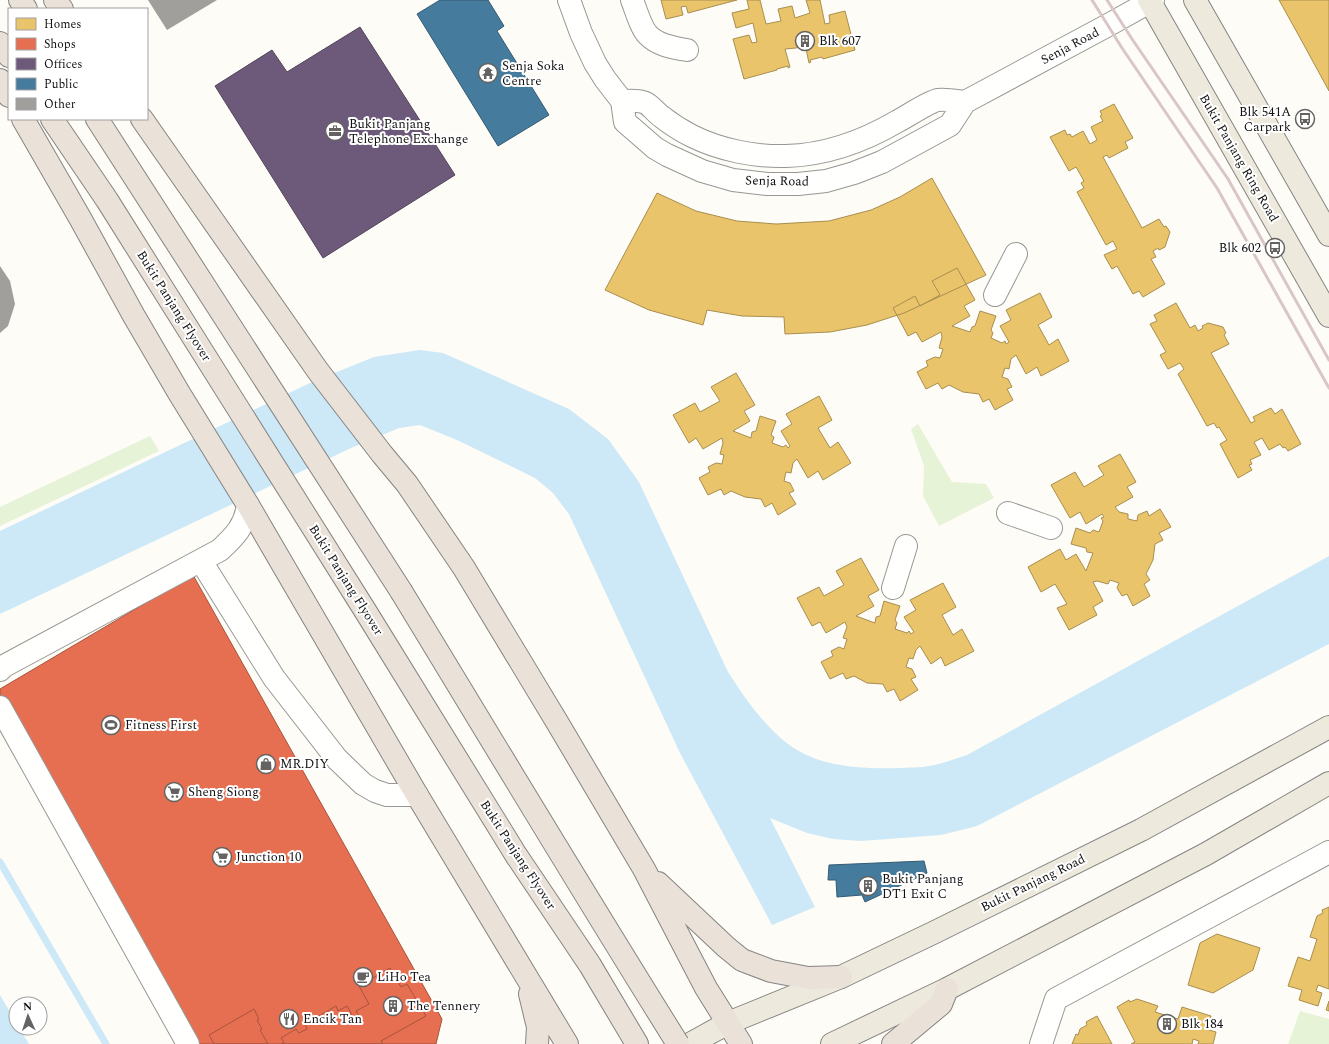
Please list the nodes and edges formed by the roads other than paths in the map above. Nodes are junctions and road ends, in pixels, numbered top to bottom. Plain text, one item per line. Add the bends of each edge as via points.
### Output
1 (55, 0) edge
2 (569, 0) edge
3 (632, 0) edge
4 (1195, 0) edge
5 (1150, 1) edge
6 (61, 8) edge
7 (0, 42) edge
8 (687, 50) dead end
9 (8, 54) edge
10 (0, 80) edge
11 (8, 94) edge
12 (622, 101) junction
13 (644, 102) junction
14 (965, 102) junction
15 (23, 120) edge
16 (53, 120) edge
17 (98, 120) edge
18 (143, 120) edge
19 (625, 122) junction
20 (1329, 234) edge
21 (1016, 254) dead end
22 (995, 295) dead end
23 (1329, 316) edge
24 (247, 503) junction
25 (1008, 513) dead end
26 (1051, 528) dead end
27 (906, 546) dead end
28 (201, 561) junction
29 (893, 588) dead end
30 (0, 670) edge
31 (0, 707) edge
32 (1329, 726) edge
33 (1329, 783) edge
34 (417, 795) junction
35 (1329, 852) edge
36 (644, 869) junction
37 (525, 974) junction
38 (840, 977) junction
39 (947, 989) junction
40 (728, 1023) junction
41 (188, 1044) edge
42 (537, 1044) edge
43 (567, 1044) edge
44 (636, 1044) edge
45 (678, 1044) edge
46 (690, 1044) edge
47 (741, 1044) edge
48 (832, 1044) edge
49 (893, 1044) edge
50 (1041, 1044) edge

1 - 6 highway
2 - 12 street via 595,63
3 - 8 street via 648,35 664,44
4 - 20 main road
5 - 14 street, Senja Road
5 - 23 main road, Bukit Panjang Ring Road
7 - 9 highway
10 - 11 highway
12 - 13 street
12 - 19 street
13 - 14 street, Senja Road via 678,128 706,142 727,149 786,156 823,151 862,139 937,100
13 - 19 street
14 - 19 street, Senja Road via 950,126 882,162 826,181 798,184 733,180 702,172 655,148
15 - 24 highway via 134,316
16 - 44 highway, Bukit Panjang Flyover via 106,200 366,612 516,855 590,965
17 - 45 highway, bridge via 400,591
18 - 36 highway via 318,371 407,484 464,568
21 - 22 street
24 - 28 street via 247,516 237,534 220,550
24 - 34 highway
25 - 26 street
27 - 29 street
28 - 30 street
28 - 34 street via 274,678 337,759 362,784 375,791 387,795
31 - 41 street
32 - 38 main road, Bukit Panjang Road via 1141,830
33 - 39 main road via 1206,854
34 - 37 highway
35 - 50 street via 1056,999
36 - 38 highway via 742,960 771,971 808,978
36 - 40 highway via 706,988
37 - 42 highway via 538,1027
37 - 43 highway
38 - 40 main road, Bukit Panjang Road
39 - 48 main road
39 - 49 highway via 940,1004
40 - 46 main road, Bukit Panjang Road
40 - 47 highway

